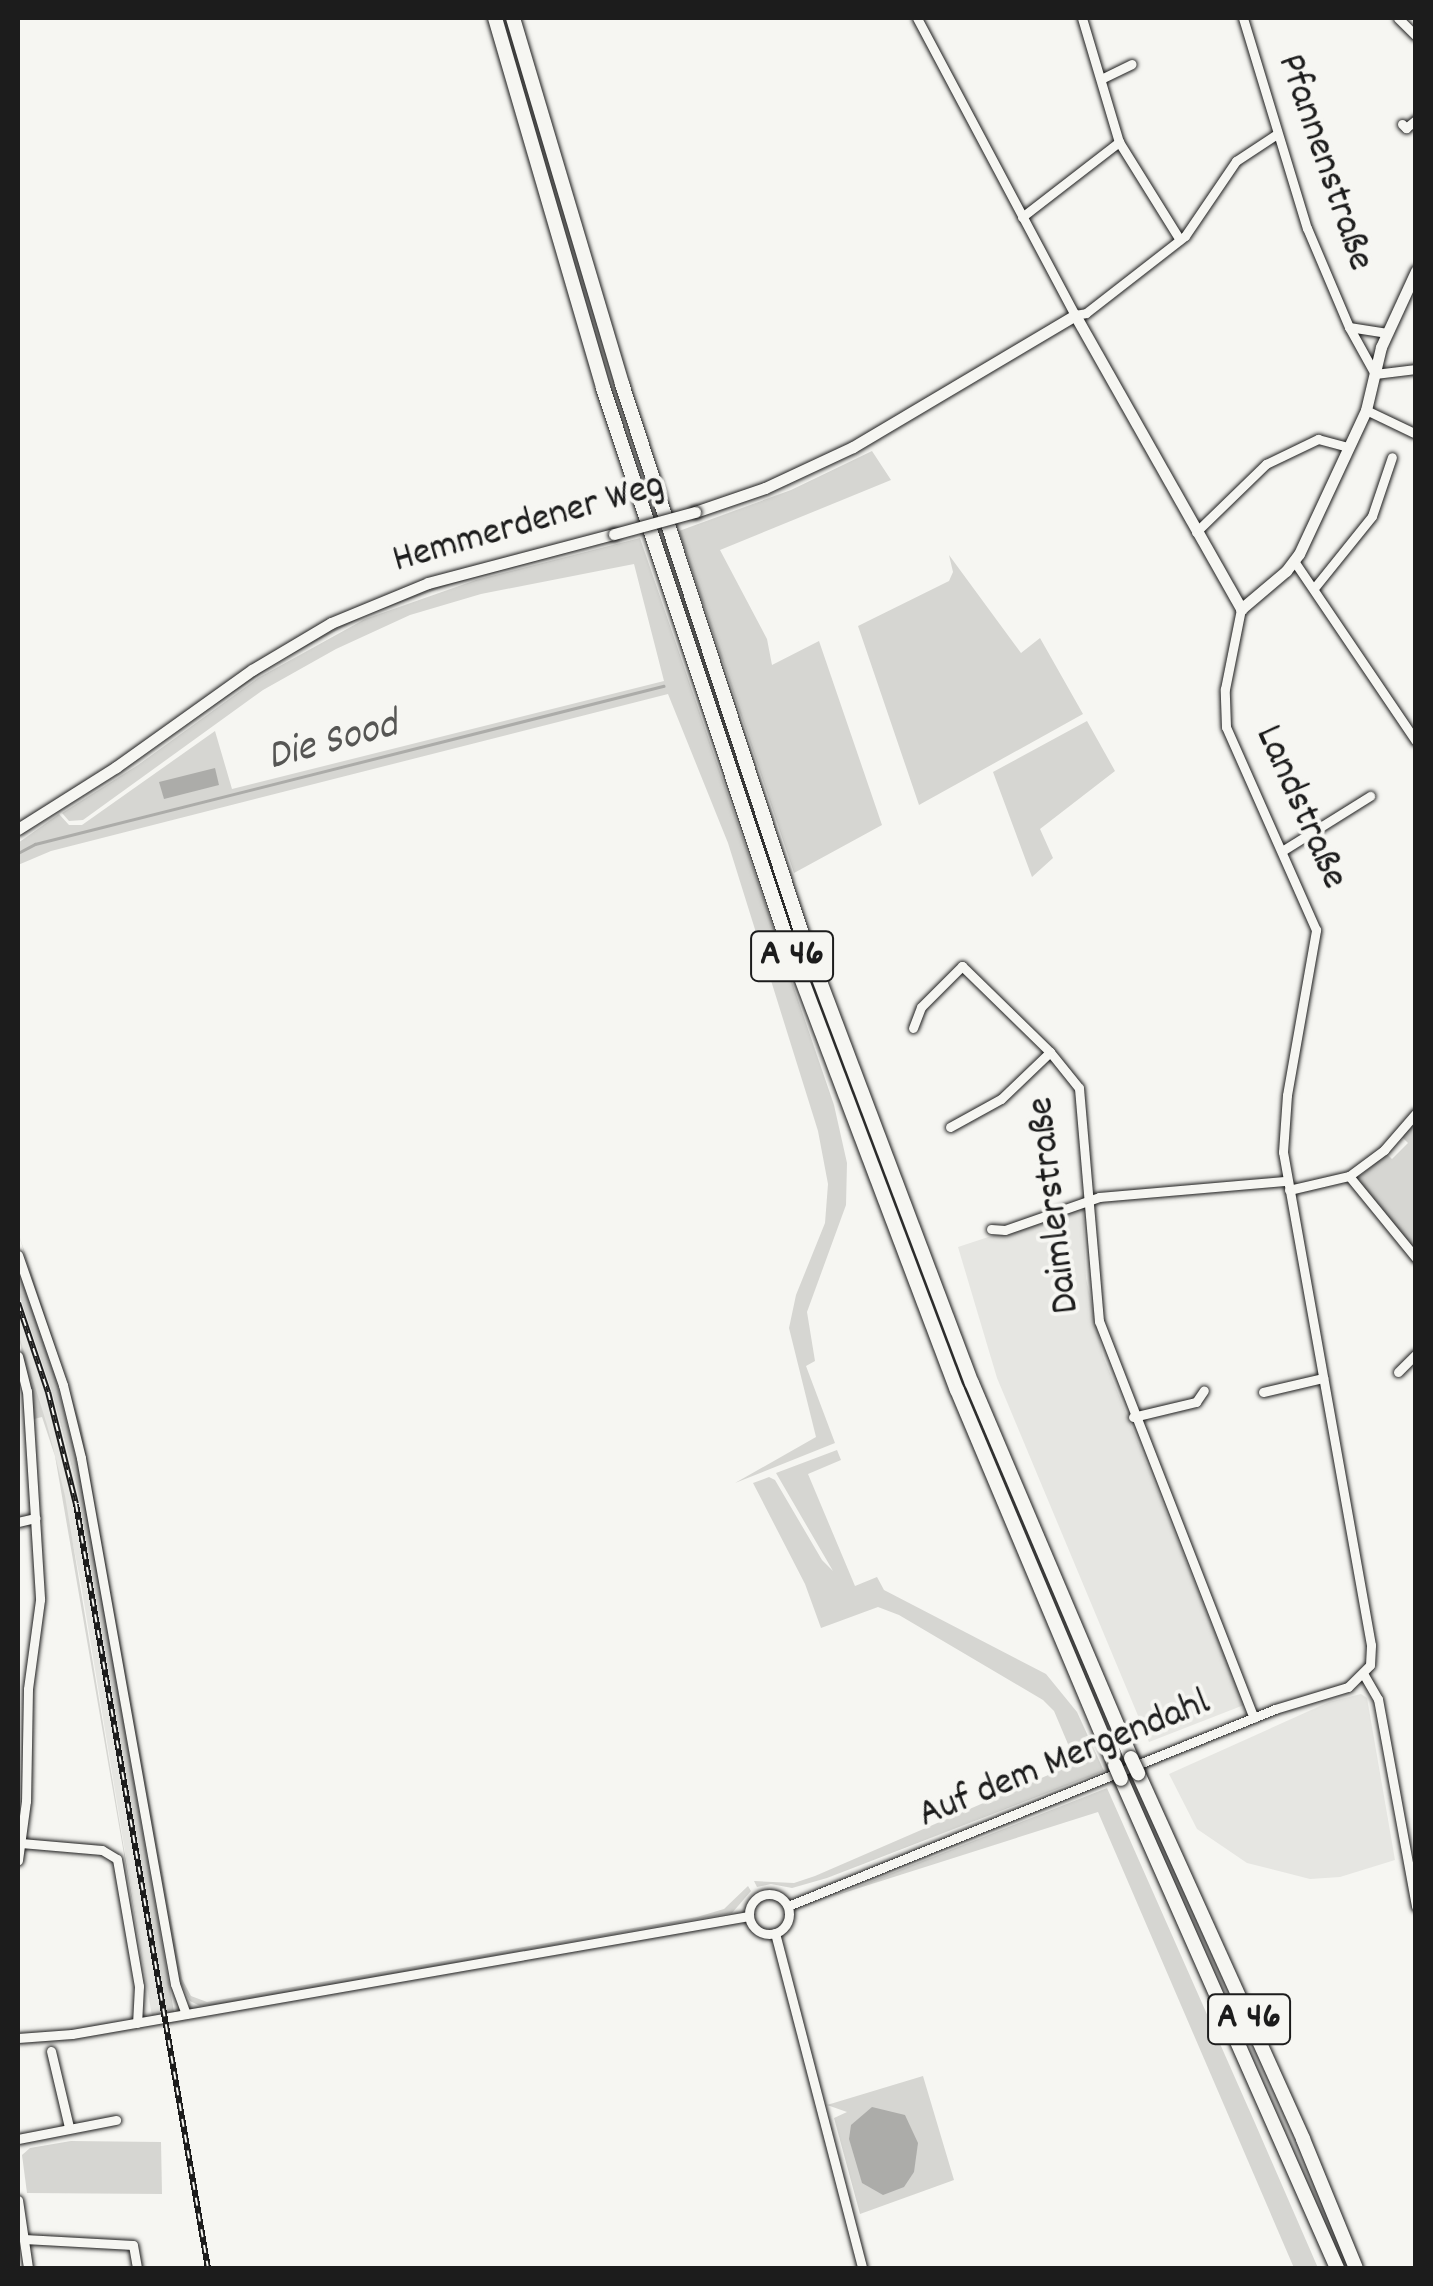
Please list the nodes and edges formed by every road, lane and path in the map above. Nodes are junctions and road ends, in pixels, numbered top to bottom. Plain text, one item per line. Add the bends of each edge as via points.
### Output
1 (495, 18) edge
2 (514, 18) edge
3 (917, 18) edge
4 (1082, 18) edge
5 (1243, 18) edge
6 (1398, 18) edge
7 (1416, 36) edge
8 (1132, 64) dead end
9 (1101, 80) junction
10 (1416, 120) edge
11 (1402, 124) dead end
12 (1278, 134) junction
13 (1119, 142) junction
14 (1022, 217) junction
15 (1180, 240) junction
16 (1416, 270) edge
17 (1075, 315) junction
18 (1349, 327) junction
19 (1386, 333) junction
20 (1416, 369) edge
21 (1375, 374) junction
22 (1366, 410) junction
23 (1414, 433) edge
24 (1347, 447) junction
25 (1392, 456) dead end
26 (1196, 532) junction
27 (1294, 561) junction
28 (1315, 587) junction
29 (1241, 609) junction
30 (1416, 741) edge
31 (1370, 796) dead end
32 (18, 829) edge
33 (1282, 851) junction
34 (912, 1028) dead end
35 (1050, 1052) junction
36 (1416, 1113) edge
37 (950, 1128) dead end
38 (1348, 1176) junction
39 (1288, 1185) junction
40 (1089, 1200) junction
41 (991, 1229) dead end
42 (18, 1255) edge
43 (1416, 1258) edge
44 (1416, 1354) edge
45 (18, 1356) edge
46 (1398, 1372) dead end
47 (1323, 1378) junction
48 (1204, 1390) dead end
49 (1263, 1392) dead end
50 (1133, 1417) junction
51 (36, 1518) junction
52 (18, 1522) edge
53 (1364, 1675) junction
54 (1254, 1718) junction
55 (20, 1839) edge
56 (18, 1860) edge
57 (788, 1906) junction
58 (1416, 1908) edge
59 (749, 1916) junction
60 (775, 1933) junction
61 (186, 2014) junction
62 (138, 2024) junction
63 (18, 2038) edge
64 (52, 2051) dead end
65 (116, 2120) dead end
66 (69, 2126) junction
67 (18, 2139) edge
68 (18, 2200) edge
69 (24, 2240) junction
70 (28, 2268) edge
71 (137, 2268) edge
72 (862, 2268) edge
73 (1337, 2268) edge
74 (1356, 2268) edge

1 - 73 highway, A 46 via 642,513 812,1012 957,1390
2 - 74 highway, A 46, bridge via 639,440 801,932 972,1383
3 - 14 street
4 - 9 street
5 - 12 street, Pfannenstraße
6 - 7 street
8 - 9 street
9 - 13 street
10 - 11 street
12 - 15 street via 1236,161
12 - 18 street, Pfannenstraße via 1307,228
13 - 14 street
13 - 15 street
14 - 17 street
15 - 17 street
16 - 19 main road
17 - 26 main road
17 - 32 main road, Hemmerdener Weg, bridge via 853,447 765,488 446,578 331,623
18 - 19 street
18 - 21 street, Pfannenstraße
19 - 21 main road
20 - 21 street
21 - 22 main road
22 - 23 street
22 - 24 main road
24 - 26 street via 1318,439 1266,464
24 - 27 main road
25 - 28 street via 1369,521
26 - 29 main road
27 - 28 street
27 - 29 main road
28 - 30 street
29 - 33 street, Landstraße via 1225,720
31 - 33 street
33 - 39 street, Landstraße via 1316,936 1284,1117
34 - 35 street, Daimlerstraße via 921,1006 962,966
35 - 37 street via 1000,1099
35 - 40 street, Daimlerstraße via 1082,1096
36 - 38 street via 1378,1156
38 - 39 street
38 - 43 street
39 - 40 street
39 - 47 street, Landstraße
40 - 41 street
40 - 50 street, Daimlerstraße via 1096,1310
42 - 61 street via 77,1438 175,1984
44 - 46 street
45 - 51 street
47 - 49 street
47 - 53 street, Landstraße via 1370,1645
48 - 50 street via 1196,1402
50 - 54 street, Daimlerstraße
51 - 52 street
51 - 55 street via 40,1600
53 - 54 street, Auf dem Mergendahl
53 - 58 street via 1378,1699
54 - 57 street, Auf dem Mergendahl
55 - 56 street
55 - 62 street via 117,1859 139,1986
57 - 59 street via 780,1896 762,1895
57 - 60 street via 786,1925
59 - 60 street via 758,1931
59 - 61 street
60 - 72 street
61 - 62 street
62 - 63 street
64 - 66 street
65 - 66 street
66 - 67 street
68 - 69 street
69 - 70 street
69 - 71 street via 133,2245

